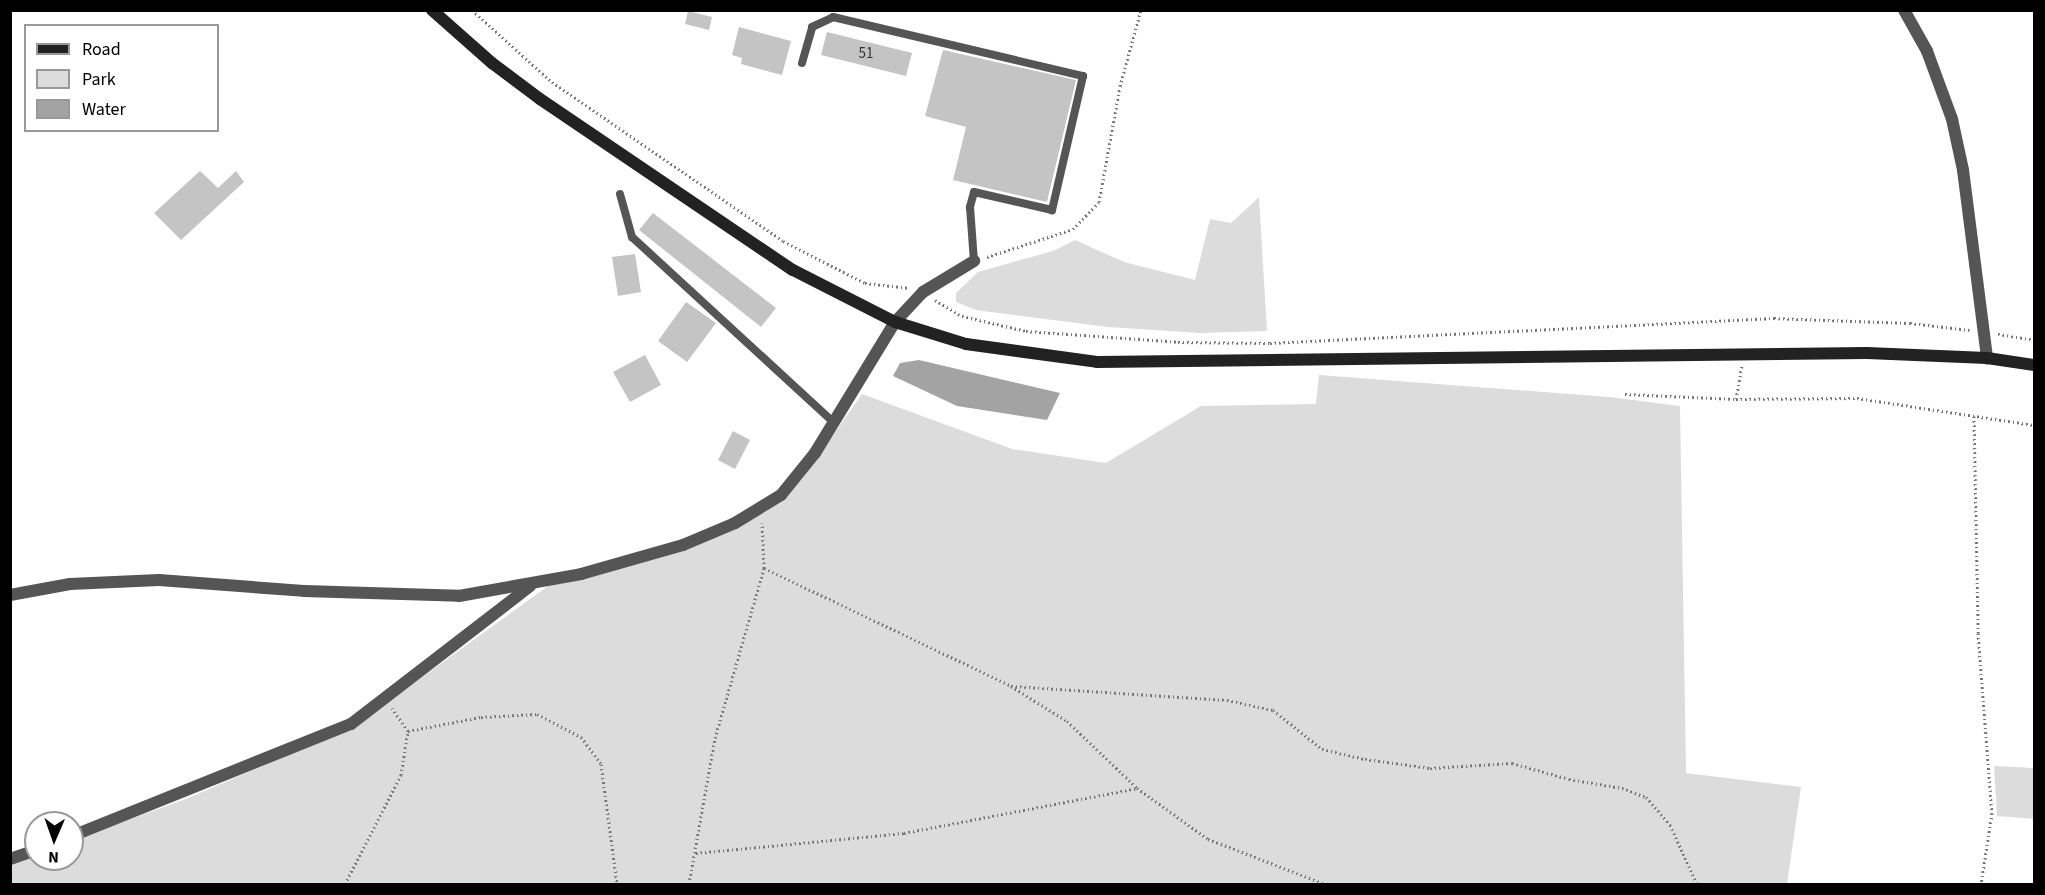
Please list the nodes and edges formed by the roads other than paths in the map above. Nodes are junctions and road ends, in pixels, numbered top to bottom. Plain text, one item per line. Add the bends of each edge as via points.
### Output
1 (432, 10) edge
2 (1904, 10) edge
3 (802, 63) dead end
4 (621, 194) dead end
5 (974, 261) joint
6 (896, 322) junction
7 (1987, 358) junction
8 (2034, 365) edge
9 (834, 423) junction
10 (532, 586) junction
11 (10, 595) edge
12 (84, 831) edge

1 - 6 main road via 521,84 735,232 793,270
2 - 7 street via 1927,51 1952,119 1964,170
3 - 5 lane via 812,27 833,17 1083,76 1052,210 974,192 970,207
4 - 9 lane via 632,237
5 - 6 street via 923,292
6 - 7 main road via 929,335 996,350 1096,362 1744,352
6 - 9 street
7 - 8 main road
9 - 10 street via 799,476 761,509 644,558
10 - 11 street via 459,596 407,596 225,583 115,580
10 - 12 street via 351,724

